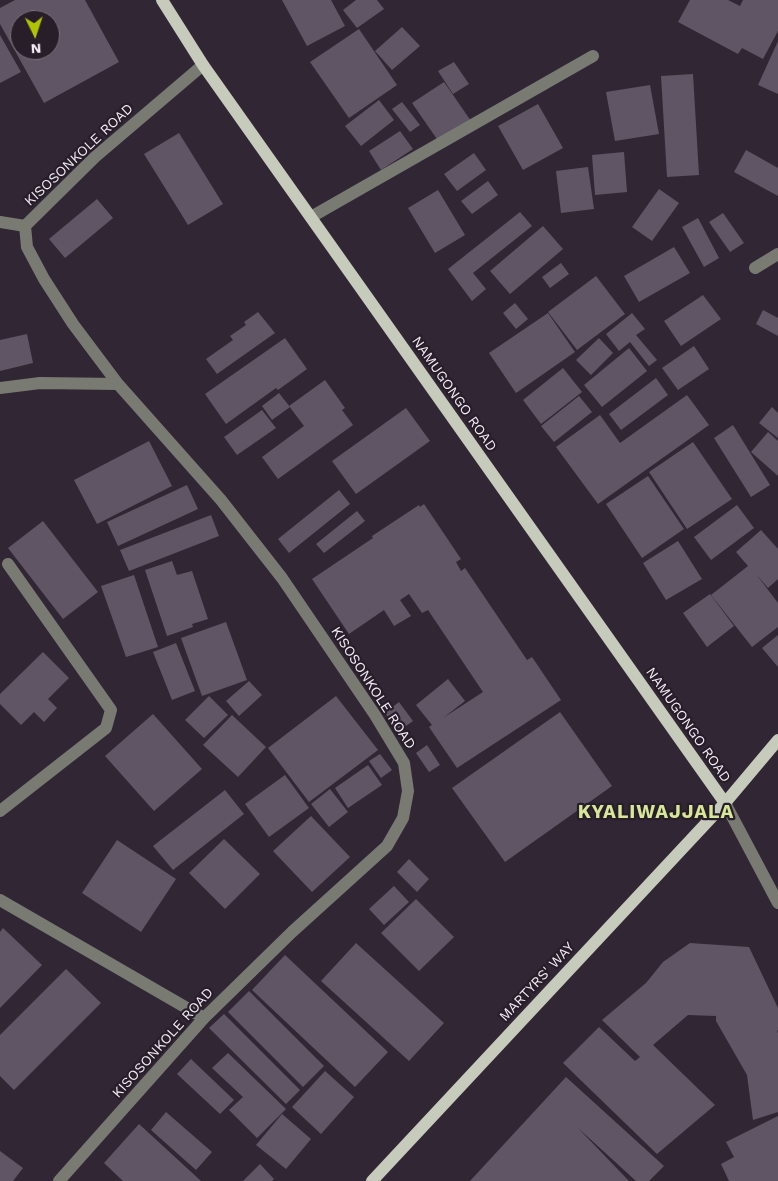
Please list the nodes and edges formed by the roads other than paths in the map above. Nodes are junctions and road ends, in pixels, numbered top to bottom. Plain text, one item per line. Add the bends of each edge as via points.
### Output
1 (162, 0) edge
2 (593, 56) dead end
3 (203, 65) junction
4 (311, 217) junction
5 (0, 222) edge
6 (25, 226) junction
7 (778, 254) edge
8 (755, 268) dead end
9 (118, 384) junction
10 (0, 388) edge
11 (8, 564) dead end
12 (778, 740) edge
13 (725, 803) junction
14 (0, 811) edge
15 (0, 900) edge
16 (778, 903) edge
17 (204, 1018) junction
18 (59, 1181) edge
19 (372, 1181) edge

1 - 3 main road, NAMUGONGO ROAD
2 - 4 street
3 - 4 main road, NAMUGONGO ROAD
3 - 6 street, KISOSONKOLE ROAD via 94,157
4 - 13 main road, NAMUGONGO ROAD
5 - 6 street
6 - 9 street, KISOSONKOLE ROAD via 27,247 44,279
7 - 8 street
9 - 10 street via 40,384
9 - 17 street, KISOSONKOLE ROAD via 221,500 282,578 404,763 408,791 403,818 386,846
11 - 14 street via 111,710 106,728
12 - 13 main road, MARTYRS' WAY
13 - 16 street
13 - 19 main road, MARTYRS' WAY
15 - 17 street
17 - 18 street, KISOSONKOLE ROAD

